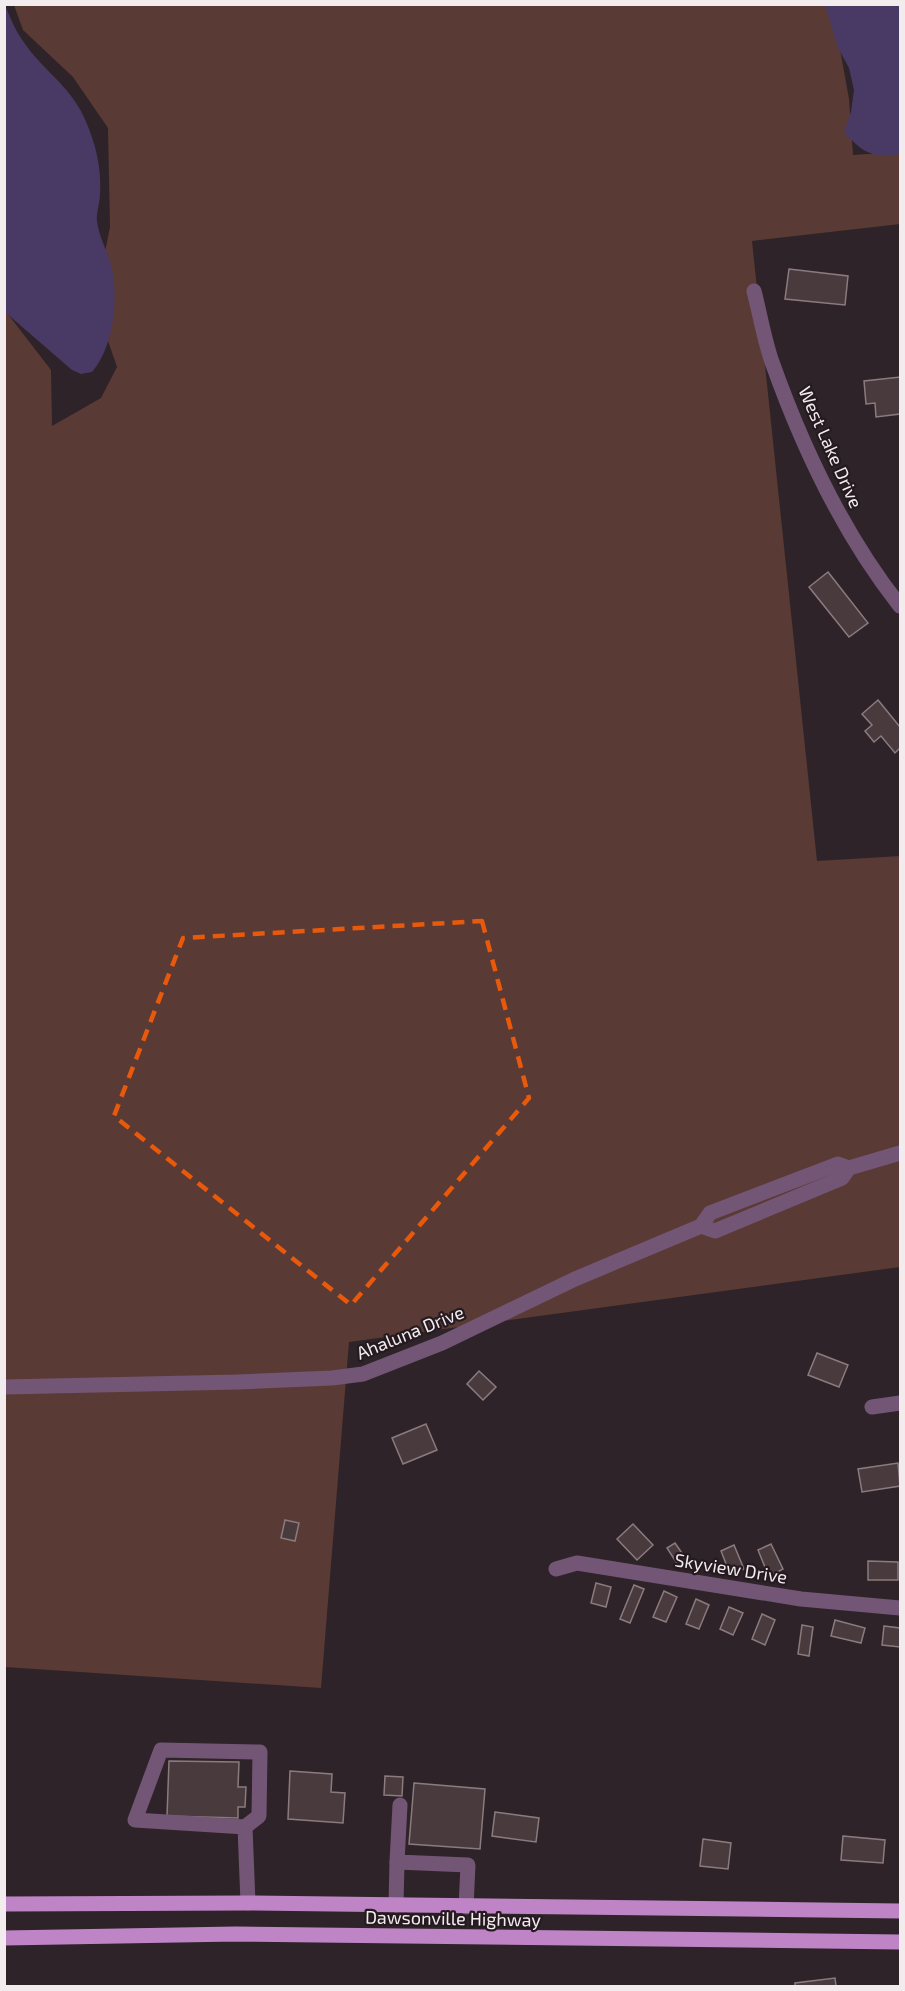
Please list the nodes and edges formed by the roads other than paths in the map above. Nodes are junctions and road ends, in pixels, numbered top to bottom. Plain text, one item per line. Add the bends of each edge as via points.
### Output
1 (754, 291) dead end
2 (900, 606) edge
3 (900, 1153) edge
4 (4, 1387) edge
5 (900, 1403) edge
6 (872, 1407) dead end
7 (556, 1569) dead end
8 (900, 1608) edge
9 (400, 1804) dead end
10 (245, 1827) junction
11 (397, 1862) junction
12 (248, 1903) junction
13 (4, 1904) edge
14 (396, 1905) junction
15 (466, 1907) junction
16 (900, 1911) edge
17 (4, 1938) edge
18 (900, 1942) edge

1 - 2 street, West Lake Drive via 772,361 808,449 847,531
3 - 4 street, Ahaluna Drive via 849,1168 842,1178 715,1231 701,1226 575,1279 442,1343 363,1374 238,1382
5 - 6 street
7 - 8 street, Skyview Drive via 577,1563 801,1599
9 - 11 street
10 - 10 street via 259,1816 260,1752 161,1750 135,1820
10 - 12 street
11 - 14 street
11 - 15 street via 468,1865
12 - 13 main road, Dawsonville Highway
12 - 14 main road, Dawsonville Highway
14 - 15 main road, Dawsonville Highway
15 - 16 main road, Dawsonville Highway
17 - 18 main road, Dawsonville Highway via 236,1934

